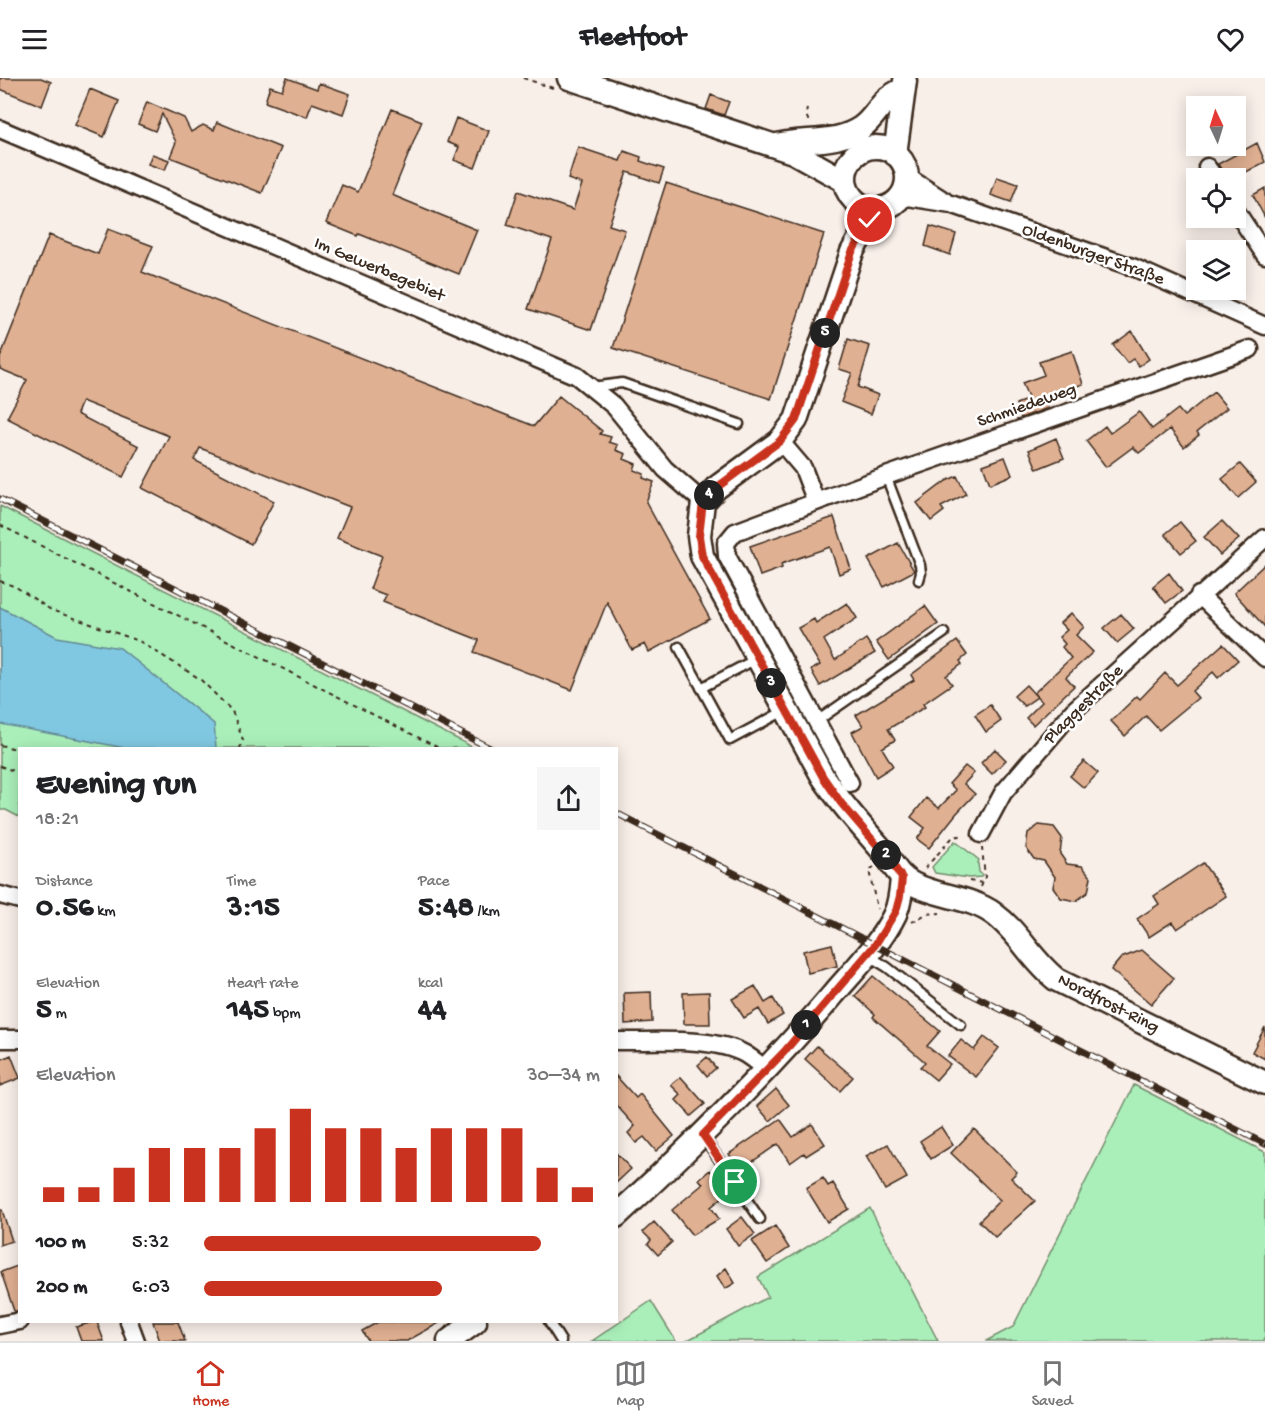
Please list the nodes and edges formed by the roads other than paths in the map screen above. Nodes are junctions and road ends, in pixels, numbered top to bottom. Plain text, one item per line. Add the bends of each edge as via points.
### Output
1 (569, 78) edge
2 (903, 90) edge
3 (0, 129) edge
4 (784, 149) junction
5 (885, 151) junction
6 (847, 171) junction
7 (903, 186) junction
8 (866, 206) junction
9 (1246, 226) edge
10 (1265, 255) edge
11 (1265, 326) edge
12 (1250, 349) dead end
13 (592, 387) junction
14 (739, 424) dead end
15 (780, 441) junction
16 (886, 476) junction
17 (703, 502) junction
18 (816, 502) junction
19 (1265, 538) edge
20 (919, 580) dead end
21 (1199, 595) junction
22 (944, 633) dead end
23 (679, 647) dead end
24 (758, 658) junction
25 (1265, 658) edge
26 (701, 688) junction
27 (786, 710) junction
28 (817, 721) junction
29 (850, 783) dead end
30 (981, 834) road end
31 (912, 875) junction
32 (0, 895) edge
33 (18, 900) edge
34 (867, 954) junction
35 (961, 1024) dead end
36 (0, 1039) edge
37 (18, 1039) edge
38 (618, 1041) edge
39 (767, 1071) junction
40 (1265, 1083) edge
41 (703, 1135) junction
42 (618, 1214) edge
43 (760, 1219) dead end
44 (129, 1323) edge
45 (475, 1323) edge
46 (550, 1323) edge
47 (136, 1341) edge
48 (449, 1341) edge
49 (561, 1341) edge

1 - 4 street
2 - 4 street via 887,99 876,115 851,133 831,140 796,140
2 - 5 street
3 - 13 street, Im Gewerbegebiet via 577,376
4 - 6 street
5 - 6 street via 856,154
5 - 7 street via 905,167
6 - 8 street via 851,197
7 - 8 street via 885,207
7 - 11 street, Oldenburger Straße via 1135,268
8 - 15 street via 796,420
9 - 10 street
12 - 16 street, Schmiedeweg
13 - 14 lane via 622,383
13 - 17 street, Im Gewerbegebiet via 614,406 665,469
15 - 17 street
15 - 18 street via 803,468
16 - 18 street, Schmiedeweg
16 - 20 lane via 920,565
17 - 24 street via 699,536 702,556
18 - 28 street, Schmiedeweg via 735,532 726,543 727,556
19 - 21 street, Plaggestraße
21 - 25 street
21 - 30 street, Plaggestraße via 1073,711 1003,793
22 - 28 lane
23 - 26 lane
24 - 26 lane
24 - 27 street
26 - 27 lane via 730,740
27 - 31 street via 841,803 889,859
28 - 29 street, Schmiedeweg
31 - 34 street via 889,925
31 - 40 street, Nordfrost-Ring via 915,885 993,913 1009,926 1041,968 1057,980
32 - 33 street
34 - 35 lane
34 - 39 street
36 - 37 street
38 - 39 street via 706,1043 744,1053
39 - 41 street
41 - 42 street
41 - 43 lane
44 - 47 street
45 - 48 street
46 - 49 lane

